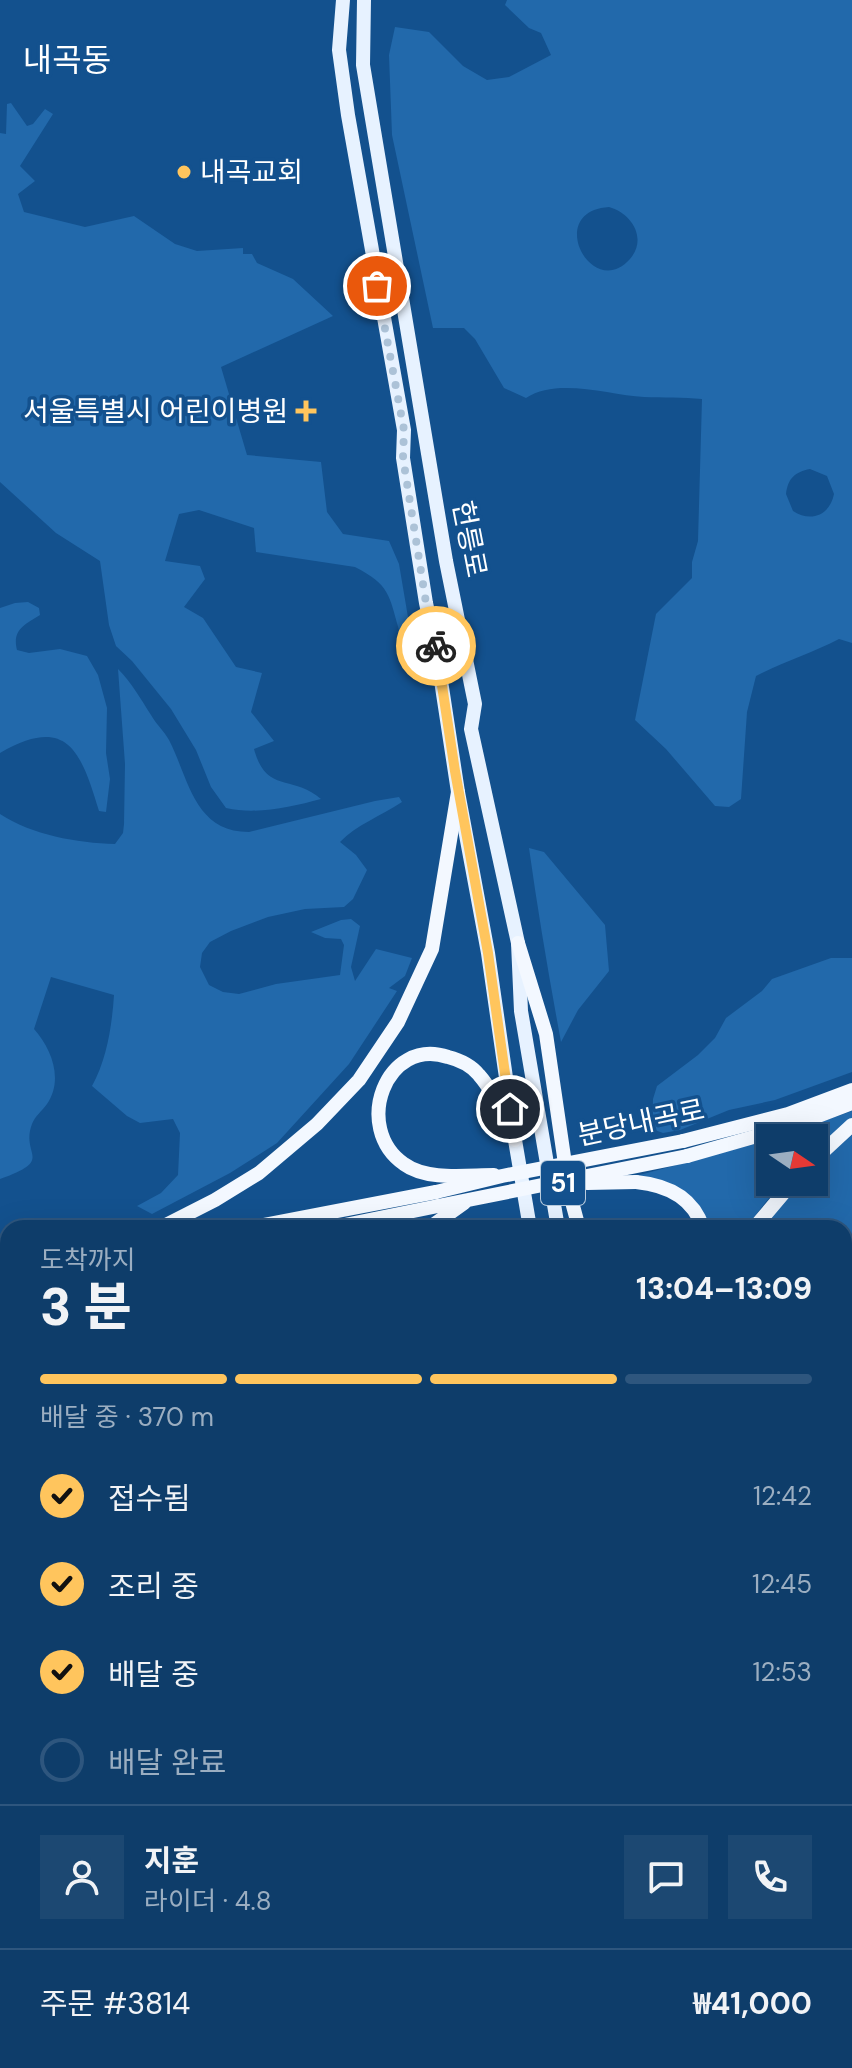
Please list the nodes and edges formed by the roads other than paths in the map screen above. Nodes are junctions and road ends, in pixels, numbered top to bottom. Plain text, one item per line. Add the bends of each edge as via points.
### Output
1 (343, 0) edge
2 (364, 0) edge
3 (458, 792) junction
4 (518, 943) junction
5 (852, 1090) edge
6 (852, 1103) edge
7 (852, 1125) edge
8 (515, 1140) junction
9 (828, 1147) edge
10 (685, 1148) junction
11 (502, 1176) junction
12 (564, 1188) junction
13 (781, 1196) edge
14 (436, 1212) edge
15 (176, 1220) edge
16 (342, 1220) edge
17 (383, 1220) edge
18 (529, 1220) edge
19 (557, 1220) edge
20 (576, 1220) edge
21 (700, 1220) edge
22 (761, 1220) edge

1 - 3 main road, 헌릉로 via 339,50 348,115 404,430 406,473
2 - 4 main road, 헌릉로 via 363,65 475,704 471,729
3 - 8 main road, 헌릉로
3 - 15 highway via 432,949 398,1022 359,1080 317,1124 259,1173
4 - 12 highway via 546,1034
4 - 19 main road, 헌릉로 via 521,1011
5 - 10 highway, 분당내곡로 / 51
6 - 10 highway, 분당내곡로 / 51 via 792,1126
7 - 9 highway
8 - 11 highway, bridge via 480,1075 464,1062 437,1053 411,1057 393,1070 380,1094 376,1119 384,1143 402,1164 435,1174
8 - 18 main road, 헌릉로
10 - 11 highway, 분당내곡로 / 51, bridge
10 - 12 highway, 분당내곡로 / 51, bridge
11 - 14 highway, 분당내곡로 / 51, bridge
12 - 14 highway, 분당내곡로 / 51, bridge
12 - 20 highway
12 - 21 highway, bridge via 645,1183 684,1198
13 - 22 highway
14 - 16 highway, 분당내곡로 / 51
14 - 17 highway, 분당내곡로 / 51

